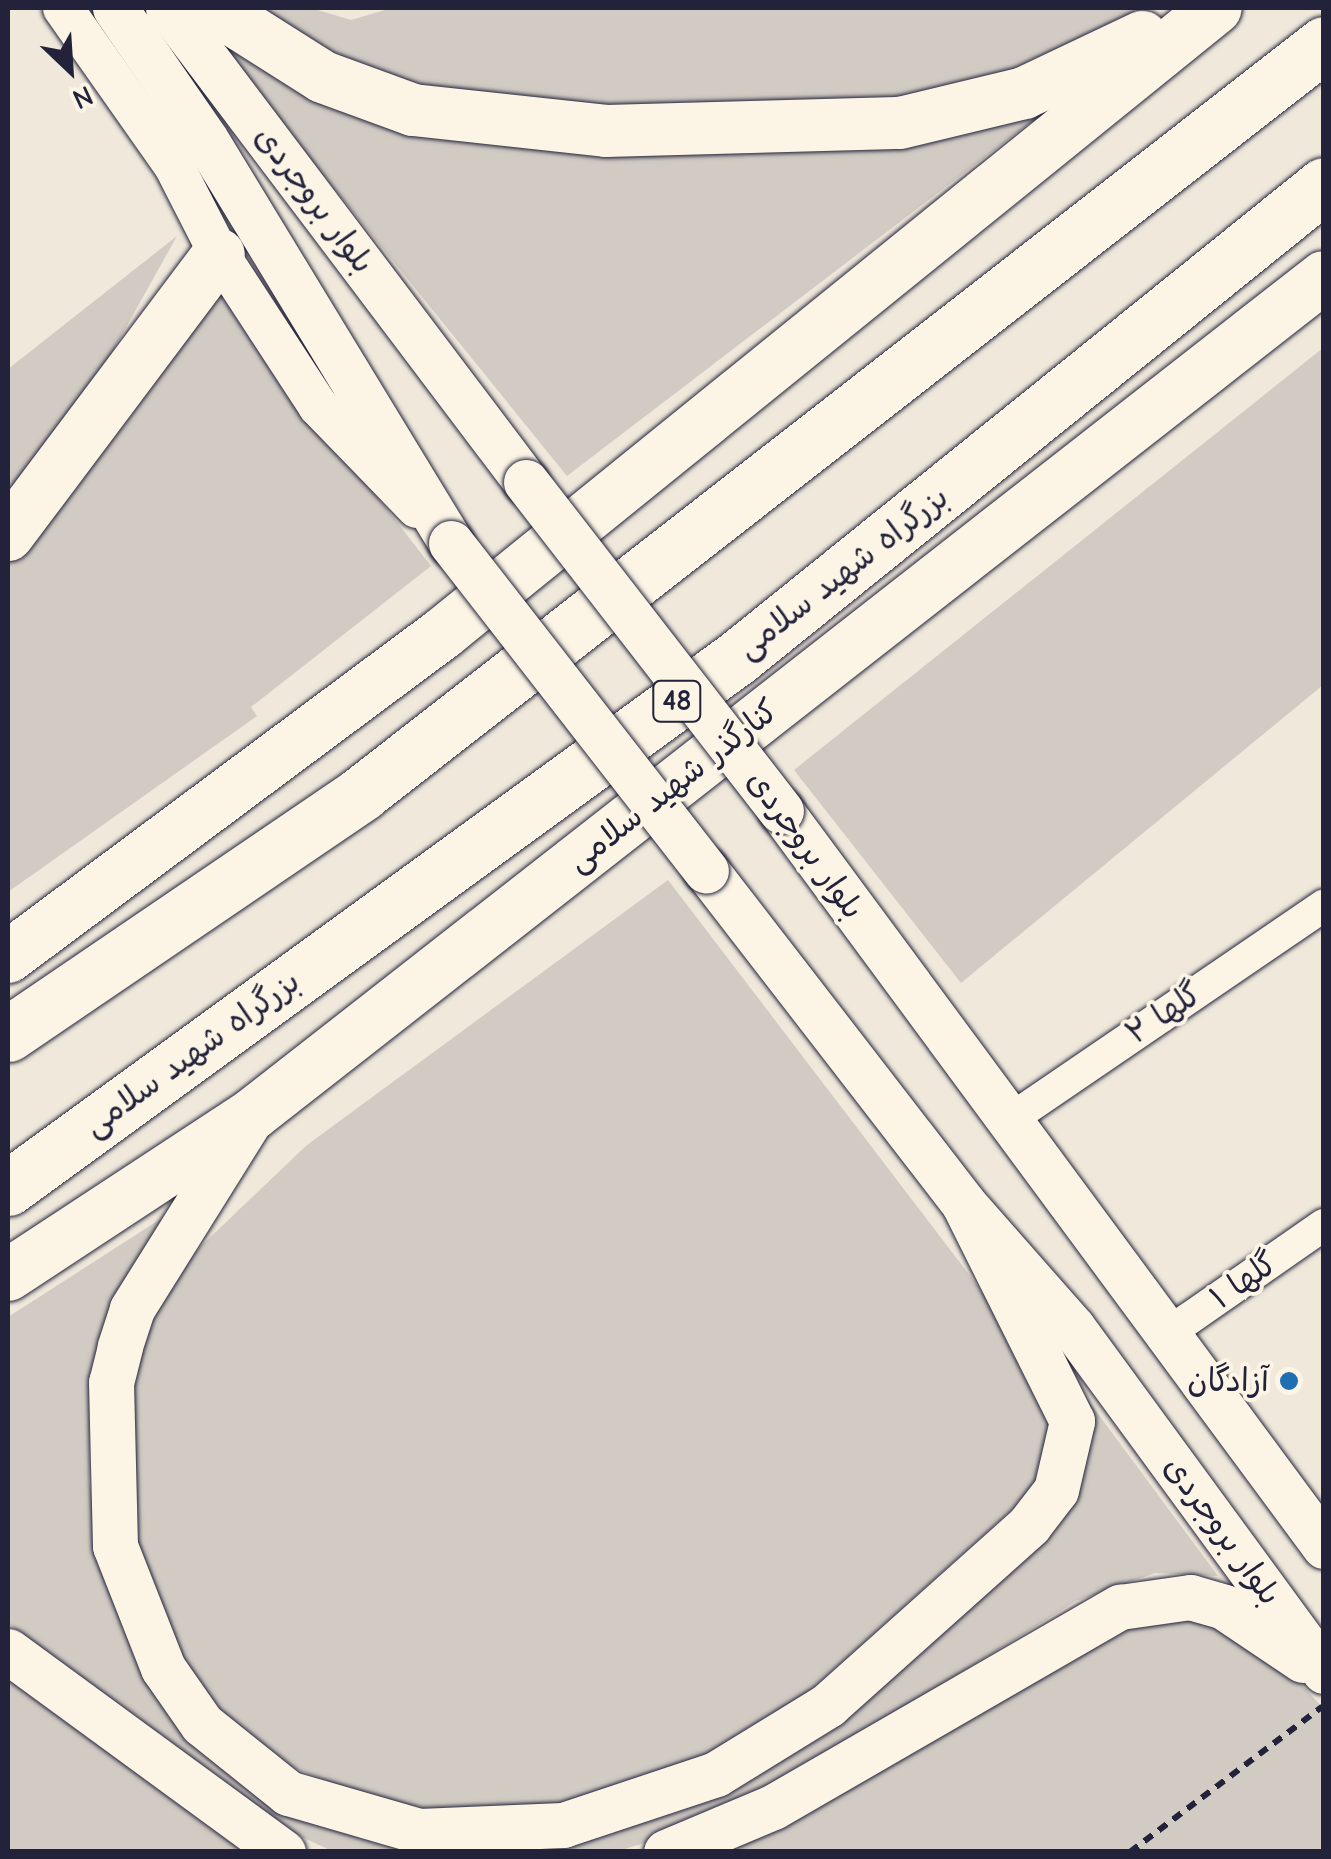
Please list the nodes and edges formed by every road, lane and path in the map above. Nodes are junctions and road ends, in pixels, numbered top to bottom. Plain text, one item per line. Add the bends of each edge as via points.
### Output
1 (63, 8) edge
2 (115, 8) edge
3 (168, 8) edge
4 (214, 8) edge
5 (1191, 8) edge
6 (1216, 8) edge
7 (1324, 44) edge
8 (1324, 185) edge
9 (218, 254) junction
10 (1324, 276) edge
11 (8, 535) edge
12 (451, 544) junction
13 (1324, 905) edge
14 (8, 957) edge
15 (8, 1034) edge
16 (253, 1114) junction
17 (1005, 1123) junction
18 (8, 1188) edge
19 (964, 1204) junction
20 (1324, 1226) edge
21 (8, 1275) edge
22 (1164, 1336) junction
23 (1324, 1546) edge
24 (8, 1651) edge
25 (1324, 1673) edge
26 (1323, 1706) edge
27 (283, 1852) edge
28 (666, 1852) edge
29 (1130, 1852) edge

1 - 9 street, بلوار بروجردی via 174,166
2 - 12 main road, بلوار بروجردی via 206,140
3 - 17 main road, بلوار بروجردی, bridge via 782,810
4 - 5 main road via 324,78 413,110 512,127 749,131 900,123 1024,93 1100,62
6 - 14 main road via 442,634
7 - 15 highway via 362,793
8 - 18 highway, بزرگراه شهید سلامی / 48 via 738,657
9 - 11 main road
9 - 12 street, بلوار بروجردی via 318,406
10 - 16 main road, کنارگذر شهید سلامی
12 - 19 main road, بلوار بروجردی, bridge
13 - 17 street, گلها ۲
16 - 19 main road via 140,1296 120,1348 110,1382 114,1546 163,1668 202,1724 288,1793 418,1831 563,1825 716,1774 828,1704 1030,1524 1056,1490 1072,1421
16 - 21 main road, کنارگذر شهید سلامی
17 - 22 main road, بلوار بروجردی
19 - 25 main road, بلوار بروجردی via 1074,1328
20 - 22 street, گلها ۱
22 - 23 main road, بلوار بروجردی
24 - 27 main road
25 - 28 main road via 1224,1607 1190,1597 1120,1607 773,1807
26 - 29 path

